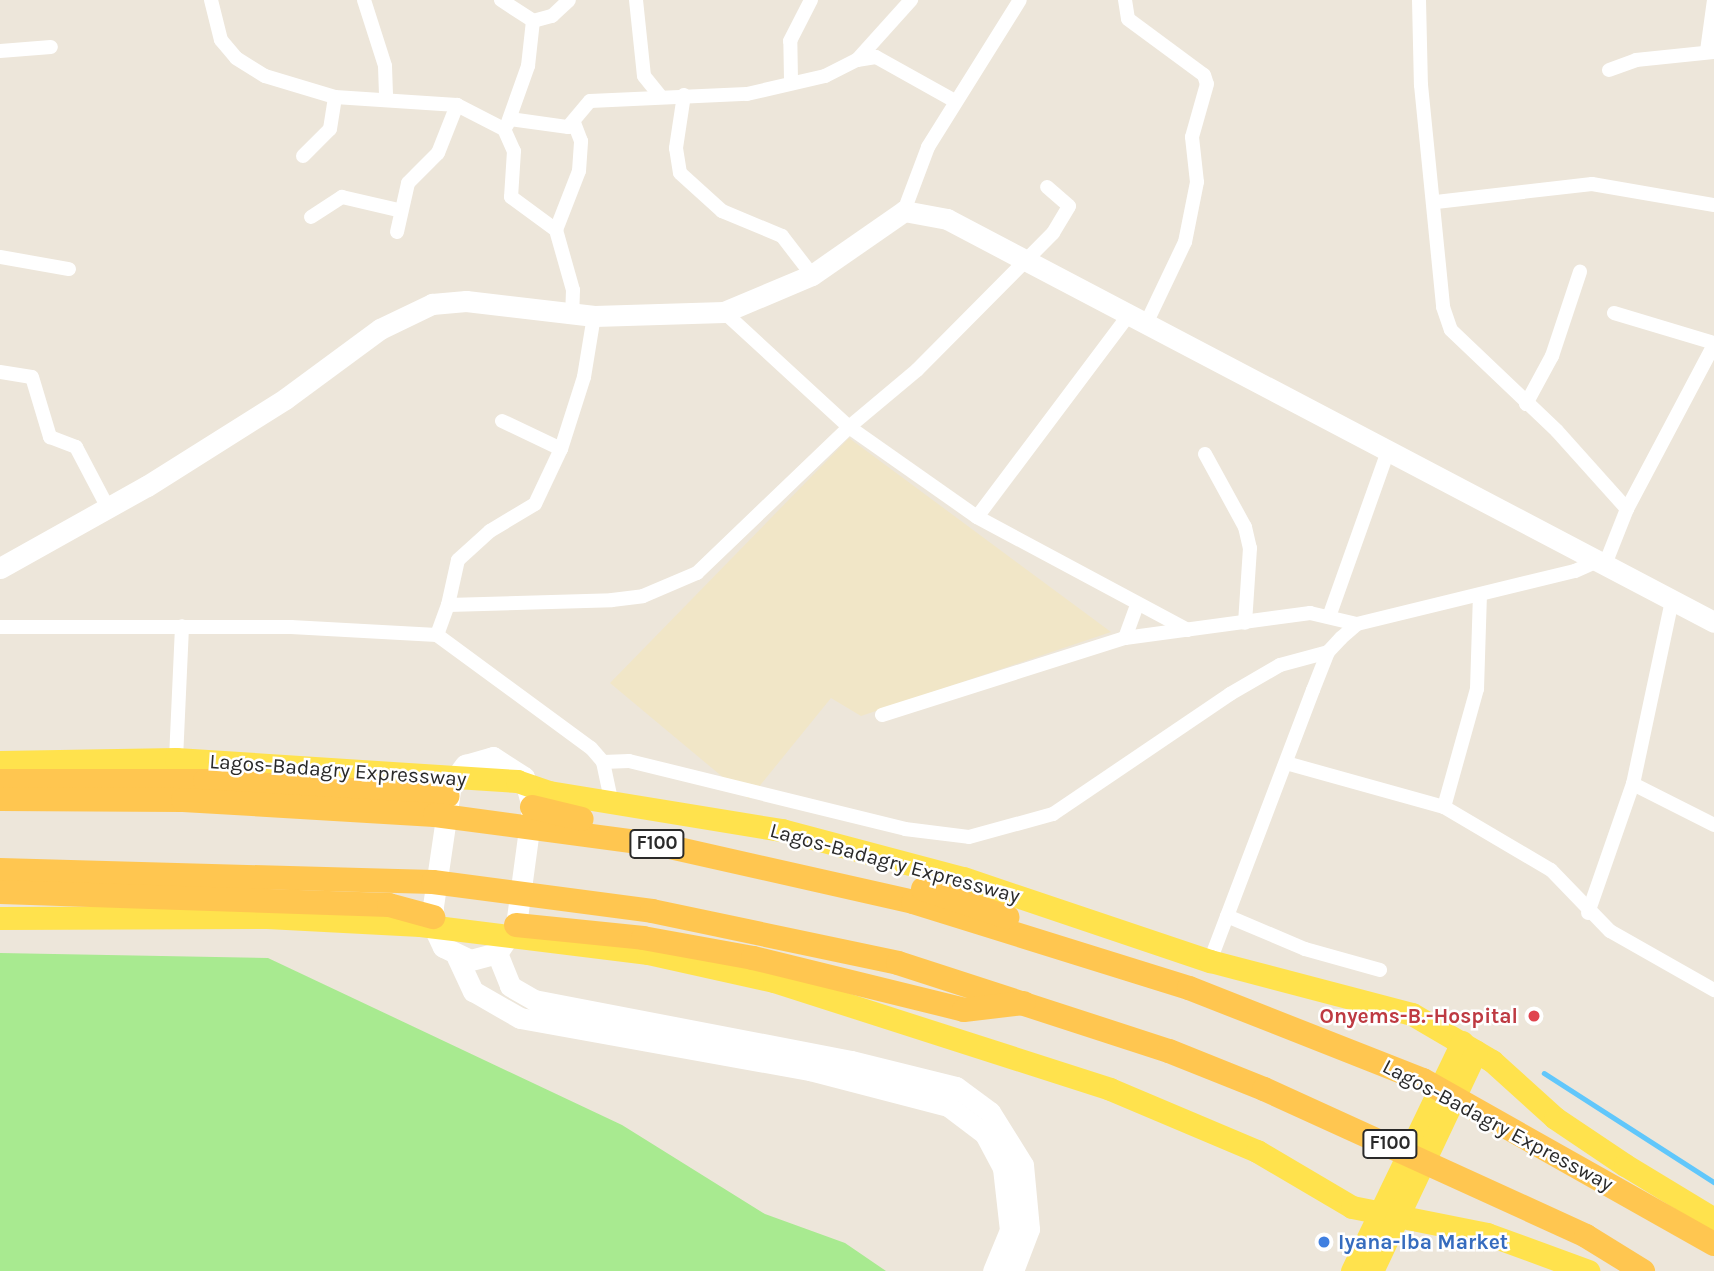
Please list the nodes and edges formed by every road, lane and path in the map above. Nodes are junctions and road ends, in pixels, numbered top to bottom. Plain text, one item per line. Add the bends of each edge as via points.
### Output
1 (211, 0) edge
2 (363, 0) edge
3 (501, 0) edge
4 (569, 0) edge
5 (636, 0) edge
6 (811, 0) edge
7 (911, 0) edge
8 (1020, 0) edge
9 (1125, 0) edge
10 (1419, 0) edge
11 (1713, 0) edge
12 (533, 21) junction
13 (51, 47) dead end
14 (0, 51) edge
15 (1710, 52) edge
16 (856, 60) junction
17 (1609, 70) dead end
18 (791, 80) junction
19 (684, 94) junction
20 (335, 97) junction
21 (661, 97) junction
22 (386, 100) junction
23 (954, 100) junction
24 (457, 105) junction
25 (574, 123) junction
26 (507, 124) junction
27 (303, 156) dead end
28 (1047, 187) dead end
29 (1436, 202) junction
30 (1714, 205) edge
31 (398, 210) junction
32 (904, 211) junction
33 (311, 217) dead end
34 (556, 230) junction
35 (397, 232) dead end
36 (0, 257) edge
37 (1027, 261) junction
38 (69, 269) dead end
39 (1580, 272) dead end
40 (812, 275) junction
41 (724, 312) junction
42 (1614, 313) dead end
43 (572, 315) junction
44 (594, 316) junction
45 (1136, 321) junction
46 (1714, 344) edge
47 (0, 372) edge
48 (1526, 404) junction
49 (502, 421) dead end
50 (849, 427) junction
51 (561, 449) junction
52 (1388, 452) junction
53 (1205, 454) dead end
54 (108, 508) junction
55 (1627, 509) junction
56 (976, 517) junction
57 (1604, 561) junction
58 (0, 568) edge
59 (1480, 595) junction
60 (1672, 600) junction
61 (448, 605) junction
62 (1137, 605) junction
63 (1330, 614) junction
64 (1714, 622) edge
65 (1245, 623) junction
66 (1357, 624) junction
67 (181, 626) junction
68 (0, 627) edge
69 (1188, 630) junction
70 (437, 635) junction
71 (1125, 638) junction
72 (1328, 652) junction
73 (883, 715) dead end
74 (176, 759) junction
75 (0, 762) edge
76 (603, 762) junction
77 (1286, 763) junction
78 (0, 781) edge
79 (1633, 784) junction
80 (448, 796) junction
81 (0, 799) edge
82 (611, 802) junction
83 (531, 807) junction
84 (1444, 807) junction
85 (1714, 825) edge
86 (0, 870) edge
87 (0, 892) edge
88 (1588, 913) junction
89 (1227, 916) junction
90 (433, 917) junction
91 (0, 918) edge
92 (516, 925) junction
93 (1038, 941) junction
94 (497, 953) junction
95 (457, 957) junction
96 (1210, 961) junction
97 (1380, 970) dead end
98 (1714, 990) edge
99 (1028, 1002) junction
100 (1469, 1046) junction
101 (737, 1047) junction
102 (1390, 1215) junction
103 (1714, 1219) edge
104 (1714, 1244) edge
105 (993, 1271) edge
106 (1013, 1271) edge
107 (1352, 1271) edge
108 (1372, 1271) edge
109 (1588, 1271) edge
110 (1643, 1271) edge

1 - 20 street via 221,40 236,58 265,76
2 - 22 street via 385,66
3 - 12 street
4 - 12 street via 552,16
5 - 21 street via 644,76
6 - 18 street via 790,41
7 - 16 street
8 - 23 street
9 - 45 street via 1128,19 1204,75 1207,84 1192,137 1197,182 1185,242
10 - 29 street via 1421,85
11 - 15 street
12 - 26 street via 528,66
13 - 14 street
15 - 17 street via 1636,60
16 - 18 street via 825,76
16 - 23 street via 891,62
18 - 19 street via 747,94
19 - 21 street
19 - 40 street via 676,148 680,173 722,211 782,236
20 - 22 street
20 - 27 street via 330,129
21 - 25 street via 590,101
22 - 24 street
23 - 32 street via 911,182
24 - 26 street
24 - 31 street via 438,153 412,176
25 - 26 street via 559,127
25 - 34 street via 581,141 579,171
26 - 34 street via 514,151 511,197
28 - 37 street via 1069,206
29 - 30 street via 1592,184
29 - 48 street via 1443,307 1451,330
31 - 33 street via 342,197
31 - 35 street
32 - 37 main road via 947,219
32 - 40 main road
34 - 43 street via 573,290
36 - 38 street
37 - 45 main road
37 - 50 street via 917,370
39 - 48 street via 1552,356
40 - 41 main road
41 - 44 main road
41 - 50 street
42 - 46 street
43 - 44 main road
43 - 54 main road via 466,301 432,304 380,329 285,399
44 - 51 street via 584,377
45 - 52 main road
45 - 56 street
46 - 55 street
47 - 54 street via 32,377 50,437 76,447
48 - 55 street
49 - 51 street
50 - 56 street
50 - 61 street via 719,556 675,584 612,600
51 - 61 street via 535,504 490,531 458,560
52 - 57 main road
52 - 63 street
53 - 65 street via 1247,538
54 - 58 main road
55 - 57 street
56 - 62 street
57 - 59 street
57 - 60 main road
59 - 66 street
59 - 84 street via 1477,689
60 - 64 main road
60 - 79 street
61 - 70 street
62 - 69 street
62 - 71 street
63 - 65 street
63 - 66 street
65 - 69 street
66 - 72 street
67 - 68 street
67 - 70 street
67 - 74 street
69 - 71 street
70 - 76 street
71 - 73 street
72 - 76 street via 1280,665 1230,694 1053,814 970,837 905,829 730,782 629,761
72 - 77 street
74 - 75 main road, Lagos-Badagry Expressway
74 - 82 main road, Lagos-Badagry Expressway via 517,781
76 - 82 street
77 - 84 street
77 - 89 street
78 - 80 highway via 205,781
79 - 85 street
79 - 88 street
80 - 83 main road via 465,765 493,757 524,777
80 - 90 main road
81 - 93 highway, Lagos-Badagry Expressway / F100 via 196,800 435,815 578,833 661,845 913,902
82 - 96 main road, Lagos-Badagry Expressway via 782,830 937,872
83 - 92 main road
83 - 93 highway via 771,854 961,898 991,908
84 - 88 street via 1551,870
86 - 99 highway, F100 via 433,882 517,892 652,911 898,963
87 - 90 highway via 388,905
88 - 98 street via 1658,962
89 - 96 street
89 - 97 street via 1305,949
90 - 95 main road via 437,939
91 - 102 main road via 267,917 420,925 648,953 873,1010 1110,1089 1256,1151 1342,1203
92 - 94 main road
92 - 99 highway via 643,938 753,958 964,1010
93 - 104 highway, Lagos-Badagry Expressway / F100 via 1290,1025 1423,1080
94 - 95 main road via 480,959
94 - 101 main road via 510,986 534,1000
95 - 101 main road via 473,991 520,1018
96 - 100 main road, Lagos-Badagry Expressway via 1412,1014
99 - 110 highway, F100 via 1264,1089 1586,1236
100 - 102 main road
100 - 103 main road, Lagos-Badagry Expressway via 1555,1118
101 - 105 main road via 948,1106 985,1134 1003,1168 1010,1209 1010,1230
101 - 106 main road via 956,1087 989,1112 1008,1134 1028,1188 1029,1229
102 - 107 main road
102 - 108 main road
102 - 109 main road via 1524,1245

